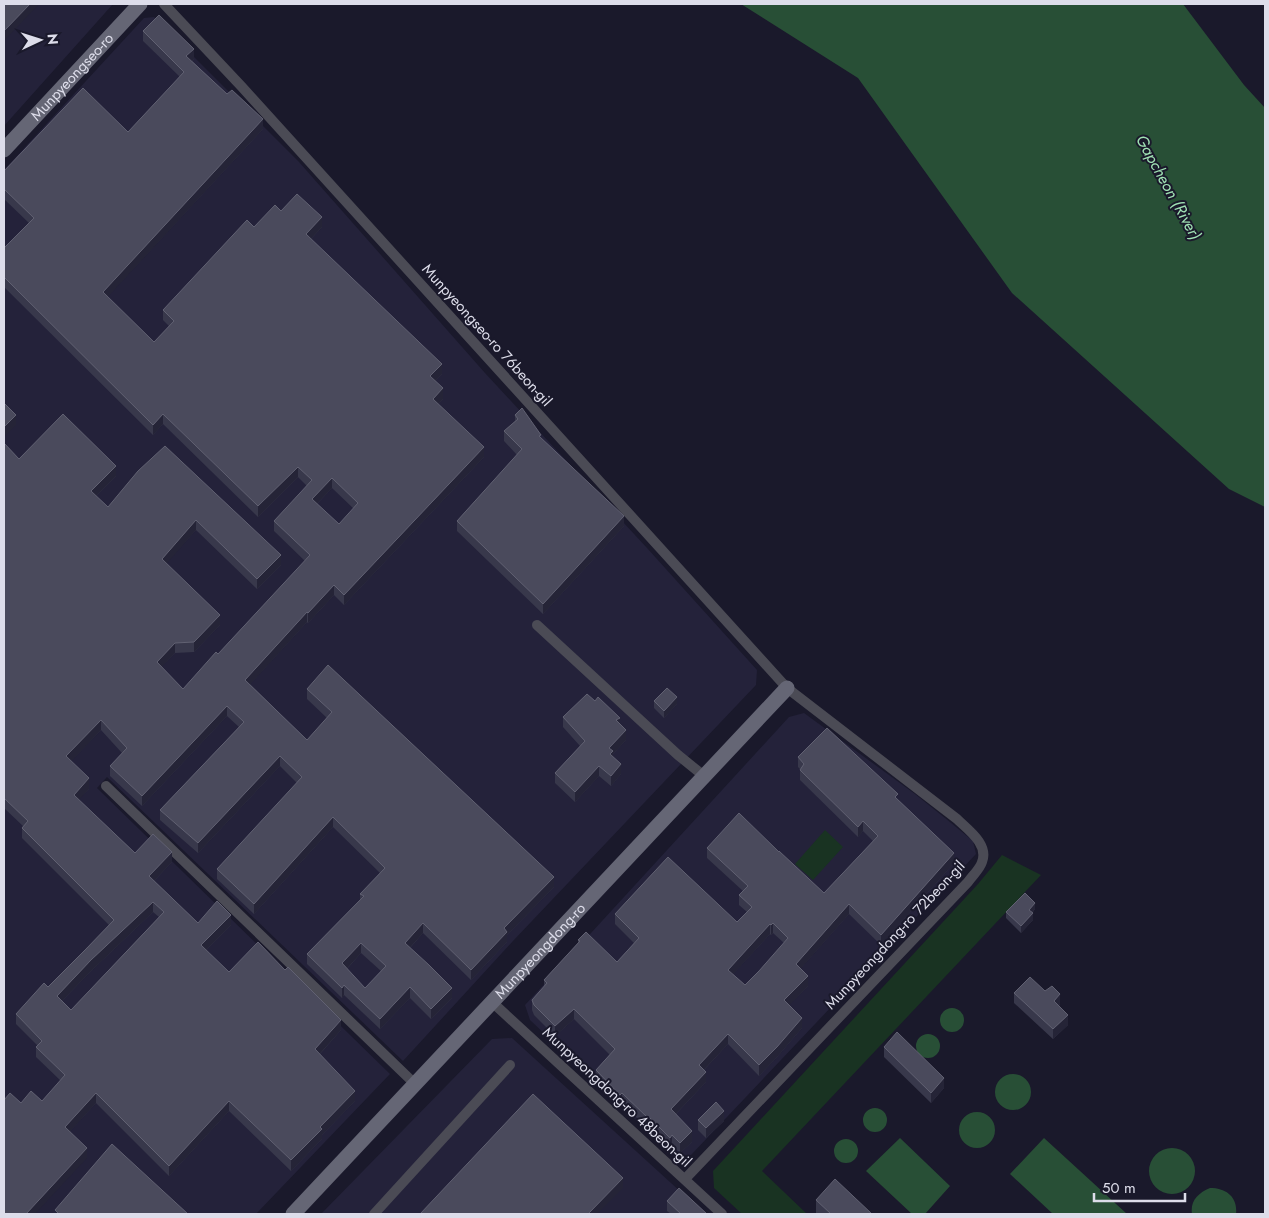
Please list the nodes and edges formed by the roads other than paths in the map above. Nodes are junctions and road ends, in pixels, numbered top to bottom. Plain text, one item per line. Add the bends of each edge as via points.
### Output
1 (140, 4) edge
2 (164, 4) edge
3 (4, 150) edge
4 (537, 625) dead end
5 (787, 688) junction
6 (704, 776) junction
7 (106, 786) dead end
8 (492, 1002) junction
9 (510, 1066) dead end
10 (415, 1084) junction
11 (685, 1179) junction
12 (293, 1214) edge
13 (374, 1214) edge
14 (722, 1214) edge

1 - 3 main road, Munpyeongseo-ro
2 - 5 street, Munpyeongseo-ro 76beon-gil
4 - 6 street
5 - 6 main road, Munpyeongdong-ro
5 - 11 street, Munpyeongdong-ro 72beon-gil via 957,819 980,842 984,855 982,864 968,882
6 - 8 main road, Munpyeongdong-ro
7 - 10 street
8 - 10 main road, Munpyeongdong-ro
8 - 11 street, Munpyeongdong-ro 48beon-gil
9 - 13 street
10 - 12 main road, Munpyeongdong-ro
11 - 14 street, Munpyeongdong-ro 48beon-gil

